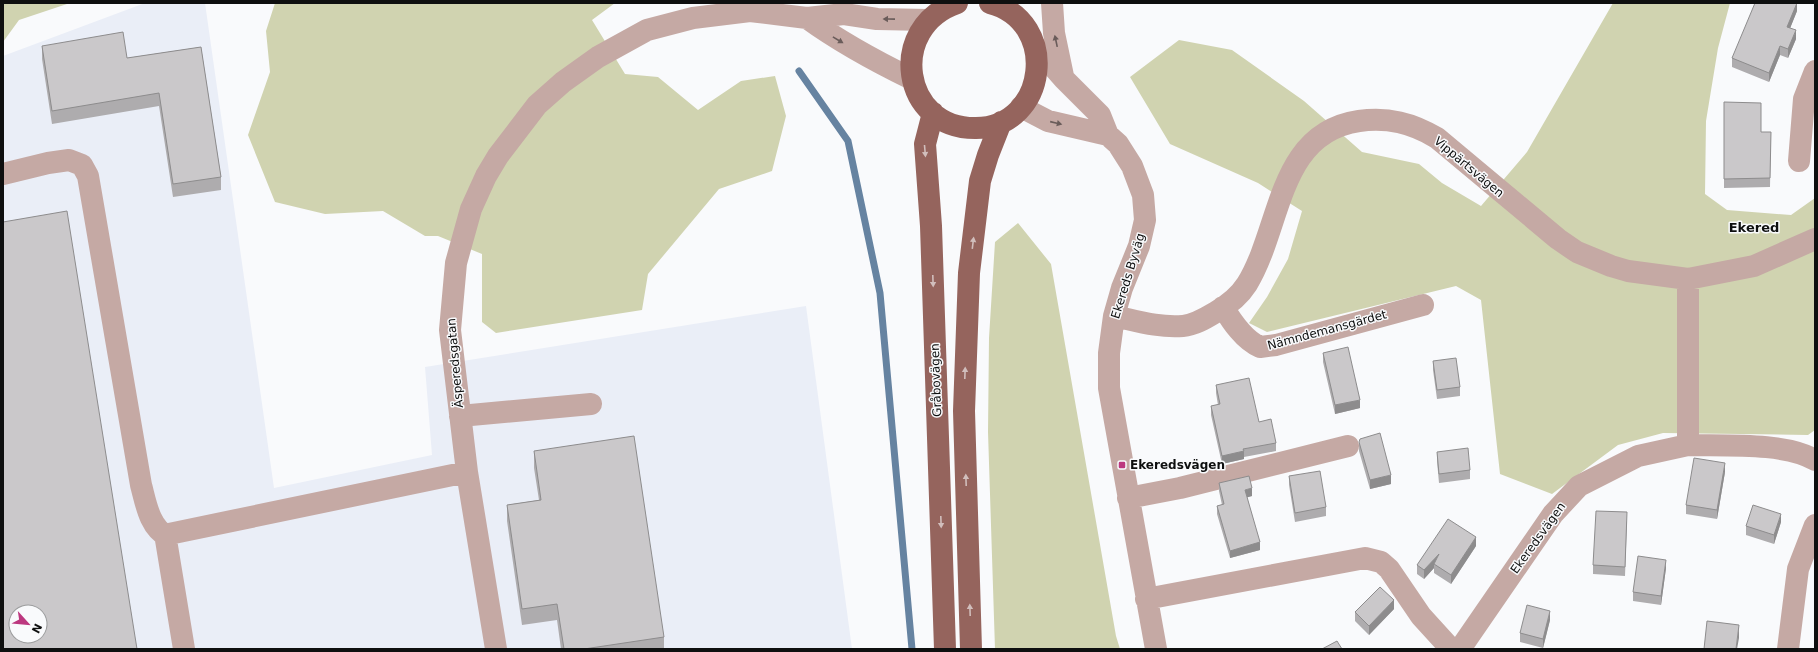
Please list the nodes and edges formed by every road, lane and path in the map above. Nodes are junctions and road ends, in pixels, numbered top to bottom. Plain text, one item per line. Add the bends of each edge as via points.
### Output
1 (990, 3) edge
2 (1052, 3) edge
3 (944, 9) edge
4 (691, 11) edge
5 (1021, 12) edge
6 (807, 18) junction
7 (1035, 46) junction
8 (1815, 71) edge
9 (912, 79) junction
10 (1064, 79) junction
11 (1021, 107) junction
12 (933, 113) junction
13 (1001, 122) junction
14 (1108, 135) junction
15 (1799, 161) dead end
16 (3, 174) edge
17 (1815, 239) edge
18 (1688, 279) junction
19 (1423, 305) dead end
20 (1224, 308) junction
21 (1114, 316) junction
22 (591, 404) dead end
23 (460, 416) junction
24 (1688, 445) junction
25 (1348, 446) dead end
26 (1815, 460) edge
27 (467, 472) junction
28 (1128, 498) junction
29 (1815, 525) edge
30 (168, 537) junction
31 (1146, 599) junction
32 (184, 649) edge
33 (496, 649) edge
34 (945, 649) edge
35 (971, 649) edge
36 (1156, 649) edge
37 (1451, 649) edge
38 (1460, 649) edge
39 (1788, 649) edge

1 - 5 main road via 1010,12
10 -> 2 street via 1054,33
3 -> 6 street, Äsperedsgatan via 877,19 844,14
3 - 9 main road via 919,33 912,48
4 - 6 street, Äsperedsgatan via 750,11
4 - 23 street, Äsperedsgatan via 627,39 563,82 537,105 486,176 471,209 456,263 450,330
5 - 7 main road
6 -> 9 street, Äsperedsgatan via 866,57
7 - 10 street, Ekereds Byväg
7 - 11 main road via 1036,78 1028,98
8 - 15 street via 1804,99
9 - 12 main road via 920,98
10 - 14 street, Ekereds Byväg via 1100,115
11 - 13 main road
11 -> 14 street via 1048,121
12 - 13 main road via 965,128 984,127
12 -> 34 main road, Gråbovägen via 925,144 932,226
35 -> 13 main road via 964,412 969,273 980,180
14 - 21 street, Ekereds Byväg via 1118,144 1136,176 1144,195 1145,220 1139,246
16 - 30 street via 69,160 82,164 88,176 141,485 150,519 162,534
17 - 18 street, Vippärtsvägen via 1754,266
18 - 20 street, Vippärtsvägen via 1628,271 1577,252 1524,212 1437,138 1408,123 1384,119 1345,123 1314,141 1299,159 1285,186 1247,284
18 - 24 street
19 - 20 street, Nämndemansgärdet via 1276,345 1260,347 1250,341
20 - 21 street, Vippärtsvägen via 1204,320 1184,326 1157,326
21 - 28 street, Ekereds Byväg via 1109,353 1109,388
22 - 23 street
23 - 27 street, Äsperedsgatan
24 - 26 street, Ekeredsvägen via 1792,450
24 - 38 street, Ekeredsvägen via 1638,456 1579,486 1553,514
25 - 28 street via 1180,488
27 - 30 street via 181,531 169,534
27 - 33 street, Äsperedsgatan
28 - 31 street, Ekereds Byväg
29 - 39 street via 1798,569
30 - 32 street via 166,540
31 - 36 street, Ekereds Byväg
31 - 37 street via 1365,558 1375,559 1389,569 1421,616

